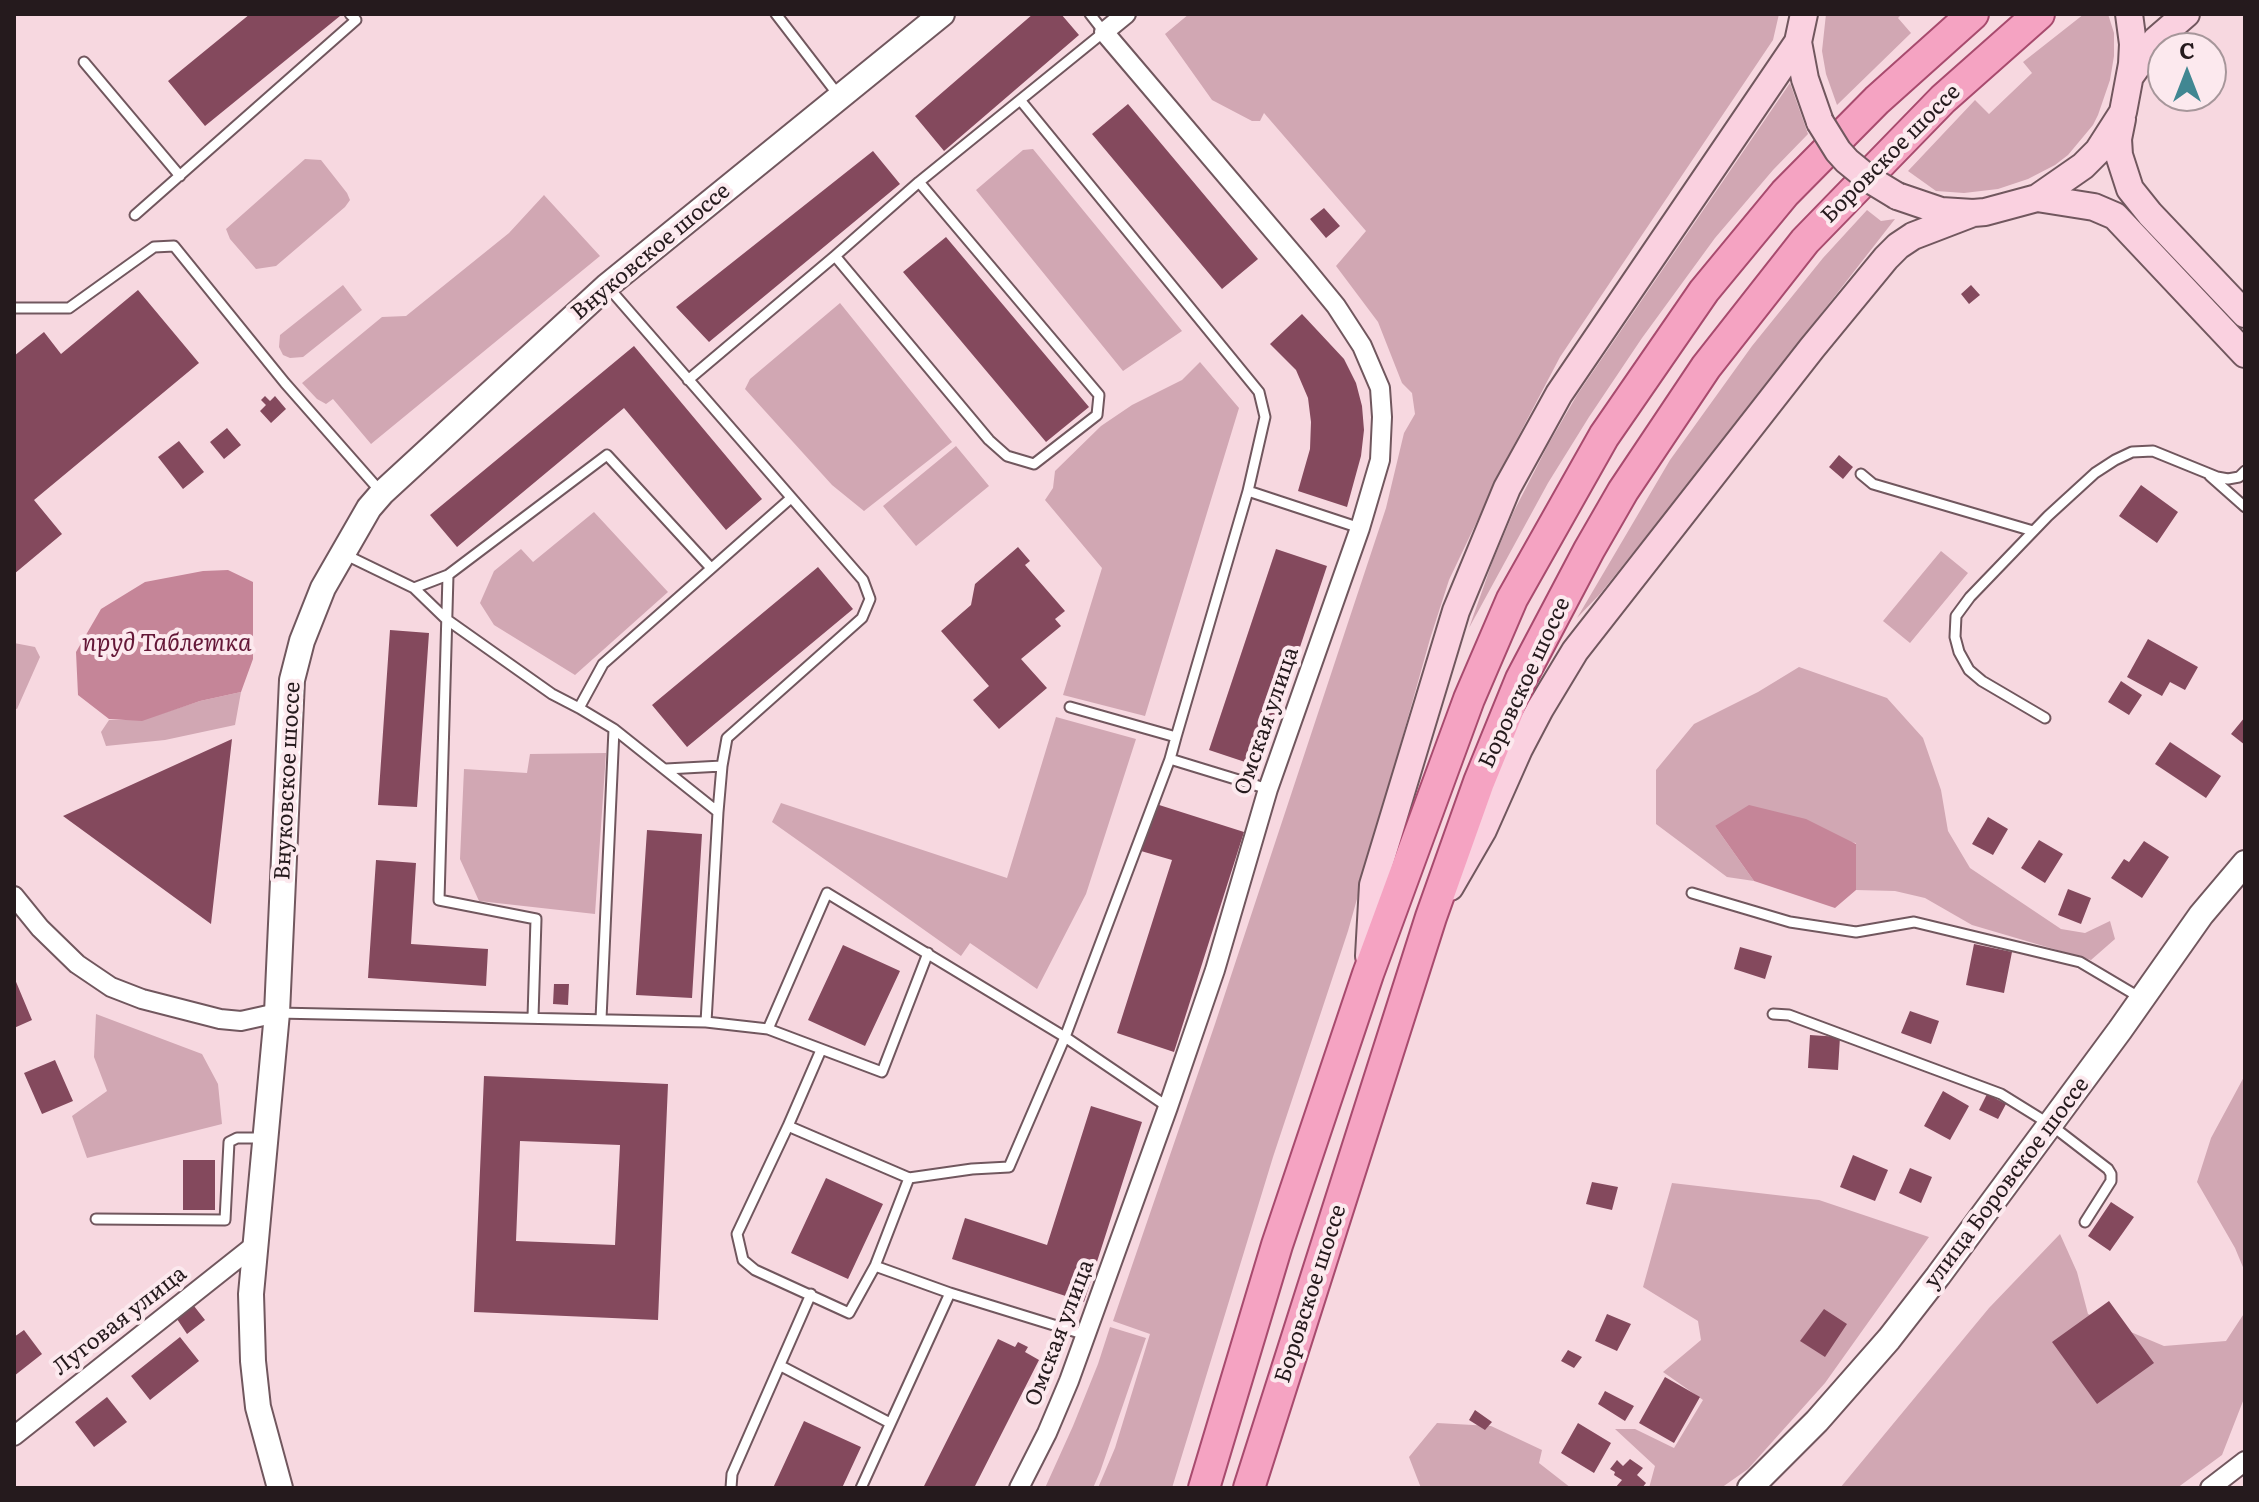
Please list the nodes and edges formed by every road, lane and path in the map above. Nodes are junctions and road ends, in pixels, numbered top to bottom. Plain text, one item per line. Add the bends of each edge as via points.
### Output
1 (366, 14) edge
2 (776, 14) edge
3 (942, 14) edge
4 (1090, 14) edge
5 (1126, 14) edge
6 (1804, 14) edge
7 (1973, 14) edge
8 (2039, 14) edge
9 (2129, 14) edge
10 (2186, 14) edge
11 (353, 17) edge
12 (1104, 32) junction
13 (1798, 42) junction
14 (84, 62) dead end
15 (2131, 75) junction
16 (839, 96) junction
17 (1021, 101) junction
18 (2123, 112) junction
19 (180, 176) junction
20 (919, 182) junction
21 (2037, 198) junction
22 (1973, 213) junction
23 (135, 215) dead end
24 (835, 256) junction
25 (607, 286) junction
26 (14, 308) edge
27 (2245, 314) edge
28 (2245, 354) edge
29 (688, 380) junction
30 (2245, 471) edge
31 (2204, 472) junction
32 (1861, 474) dead end
33 (1248, 491) junction
34 (382, 493) junction
35 (791, 498) junction
36 (2245, 507) edge
37 (1360, 528) junction
38 (2033, 531) junction
39 (342, 554) junction
40 (711, 568) junction
41 (448, 575) junction
42 (414, 588) junction
43 (446, 619) junction
44 (1070, 707) dead end
45 (579, 708) junction
46 (2045, 718) dead end
47 (614, 729) junction
48 (1176, 737) junction
49 (1170, 759) junction
50 (722, 766) junction
51 (666, 769) junction
52 (1268, 789) junction
53 (718, 812) junction
54 (2245, 863) edge
55 (1692, 893) dead end
56 (14, 896) edge
57 (1431, 917) junction
58 (928, 953) junction
59 (1368, 974) junction
60 (2142, 999) junction
61 (277, 1013) junction
62 (1773, 1014) dead end
63 (533, 1017) junction
64 (601, 1019) junction
65 (706, 1022) junction
66 (768, 1029) junction
67 (1065, 1037) junction
68 (821, 1050) junction
69 (1168, 1107) junction
70 (2051, 1125) junction
71 (788, 1126) junction
72 (265, 1138) junction
73 (909, 1178) junction
74 (96, 1219) dead end
75 (2085, 1222) dead end
76 (256, 1244) junction
77 (875, 1266) junction
78 (950, 1293) junction
79 (811, 1294) junction
80 (1086, 1335) junction
81 (781, 1366) junction
82 (890, 1423) junction
83 (14, 1436) edge
84 (2245, 1461) edge
85 (280, 1488) edge
86 (731, 1488) edge
87 (861, 1488) edge
88 (1019, 1488) edge
89 (1204, 1488) edge
90 (1249, 1488) edge
91 (1750, 1488) edge
92 (2210, 1488) edge

1 - 11 lane
2 - 16 lane
3 - 16 street, Внуковское шоссе
4 - 12 lane
5 - 12 street
6 - 13 main road
7 - 59 main road, Боровское шоссе via 1877,100 1771,209 1704,291 1604,436 1512,599 1469,699
8 - 57 main road, Боровское шоссе via 1943,99 1820,223 1698,379 1608,517 1521,679
9 - 15 main road
10 - 15 main road via 2156,40
11 - 19 lane
12 - 17 lane
12 - 37 street, Омская улица via 1304,267 1362,346 1380,388 1382,417 1380,460
13 - 22 main road, bridge via 1820,122 1847,161 1897,196 1941,211
13 - 59 main road via 1559,394 1507,488 1456,611 1373,885
14 - 19 lane
15 - 18 main road
16 - 25 street, Внуковское шоссе
17 - 20 lane
17 - 33 lane via 1259,392 1265,417
18 - 21 main road via 2083,166
18 - 27 main road via 2119,155 2130,189
19 - 23 lane
20 - 24 lane
20 - 24 lane via 1099,395 1097,415 1034,464 1007,456
21 - 22 main road
21 - 28 main road via 2094,207 2115,216
22 - 57 main road via 1913,236 1886,258 1575,651 1519,749 1475,847
24 - 29 lane
25 - 29 lane
25 - 34 street, Внуковское шоссе
26 - 34 lane via 69,308 154,247 174,246
29 - 35 lane
30 - 31 lane via 2228,479
31 - 36 lane
31 - 38 lane via 2153,451 2132,452 2095,473
32 - 38 lane via 1873,484
33 - 37 lane
33 - 48 lane
34 - 39 street, Внуковское шоссе
35 - 40 lane
35 - 50 lane via 863,580 870,599 862,618 727,738
37 - 52 street, Омская улица
38 - 46 lane via 1962,607 1955,637 1969,670
39 - 42 lane
39 - 61 street, Внуковское шоссе via 308,623 292,680
40 - 41 lane via 607,455
40 - 45 lane via 603,664
41 - 42 lane
41 - 43 lane
42 - 43 lane
43 - 45 lane
43 - 63 lane via 439,900 536,919
44 - 48 lane
45 - 47 lane
47 - 51 lane
47 - 64 lane
48 - 49 lane
49 - 52 lane
49 - 67 lane
50 - 51 lane
50 - 53 lane
51 - 53 lane
52 - 69 street, Омская улица
53 - 65 lane
54 - 60 street, улица Боровское шоссе
55 - 60 lane via 1790,922 1856,932 1914,922 2080,962
56 - 61 street via 77,964 111,987 220,1019 241,1021
57 - 90 main road, Боровское шоссе
58 - 66 lane via 827,893
58 - 67 lane
58 - 68 lane via 882,1072
59 - 89 main road, Боровское шоссе via 1277,1245
60 - 70 street, улица Боровское шоссе
61 - 63 lane
61 - 72 street, Внуковское шоссе
62 - 70 lane via 1789,1015 2001,1094
63 - 64 lane
64 - 65 lane
65 - 66 lane
66 - 68 lane
67 - 69 lane
67 - 73 lane via 1009,1167
68 - 71 lane
69 - 80 street, Омская улица
70 - 75 lane via 2111,1174
70 - 91 street, улица Боровское шоссе via 1889,1339
71 - 73 lane
71 - 79 lane via 737,1234 743,1260 755,1270
72 - 74 lane via 229,1142 225,1220
72 - 76 street, Внуковское шоссе
73 - 77 lane
76 - 83 street, Луговая улица
76 - 85 street, Внуковское шоссе via 251,1294 255,1384
77 - 78 lane
77 - 79 lane via 849,1313
78 - 80 lane
78 - 82 lane
79 - 81 lane
80 - 88 street, Омская улица
81 - 82 lane
81 - 86 lane via 732,1474
82 - 87 lane
84 - 92 street

